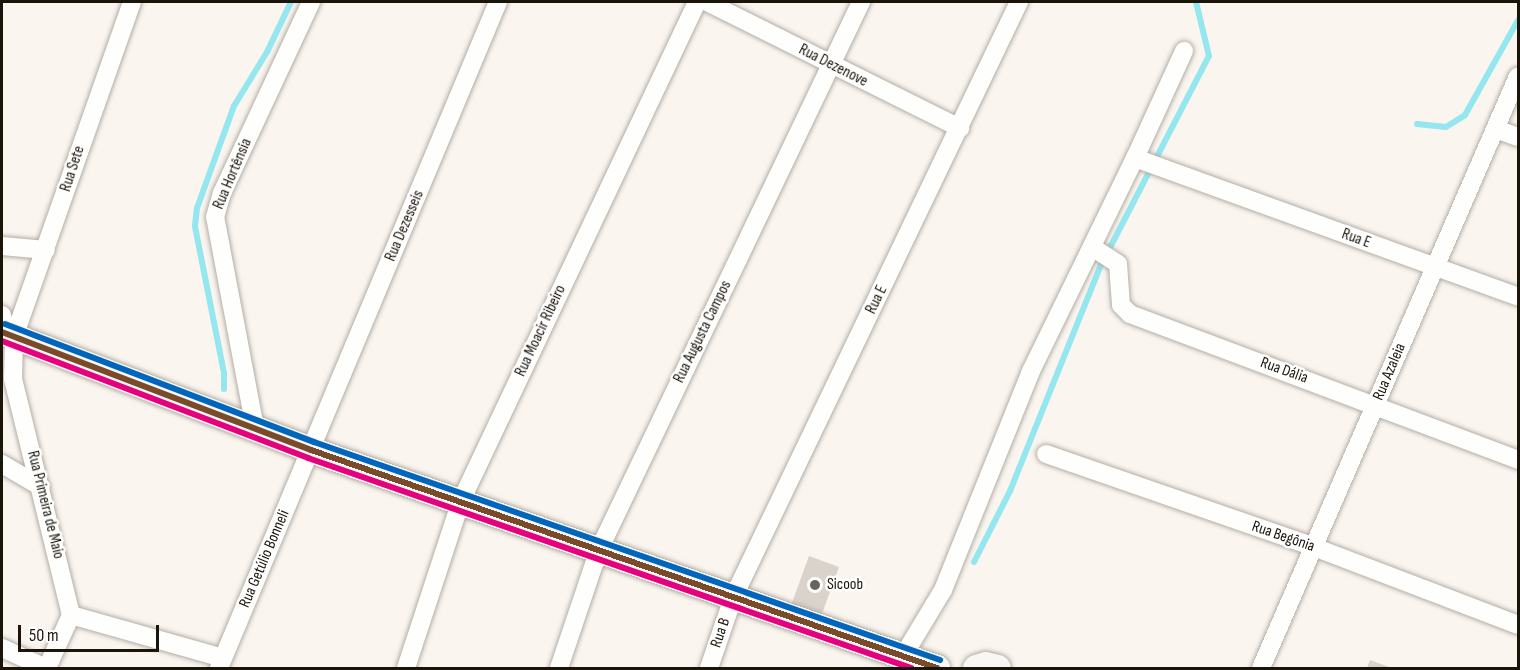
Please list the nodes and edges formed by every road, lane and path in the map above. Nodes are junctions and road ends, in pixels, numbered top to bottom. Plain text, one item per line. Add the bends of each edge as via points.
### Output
1 (132, 2) edge
2 (311, 2) edge
3 (498, 2) edge
4 (697, 2) edge
5 (707, 2) edge
6 (861, 2) edge
7 (1020, 2) edge
8 (1184, 51) dead end
9 (831, 65) junction
10 (1518, 76) edge
11 (960, 128) junction
12 (1496, 129) junction
13 (1518, 137) edge
14 (1146, 163) junction
15 (2, 246) edge
16 (46, 250) junction
17 (1101, 251) junction
18 (1435, 267) junction
19 (1518, 297) edge
20 (6, 329) edge
21 (1375, 405) junction
22 (255, 428) junction
23 (311, 450) junction
24 (1046, 454) dead end
25 (1518, 460) edge
26 (2, 464) edge
27 (41, 487) junction
28 (461, 501) junction
29 (1314, 547) junction
30 (598, 552) junction
31 (733, 598) junction
32 (71, 615) junction
33 (1518, 625) edge
34 (2, 648) edge
35 (221, 663) edge
36 (919, 663) edge
37 (47, 669) edge
38 (406, 669) edge
39 (559, 669) edge
40 (709, 669) edge
41 (976, 669) edge
42 (998, 669) edge
43 (1261, 669) edge

1 - 16 street, Rua Sete
2 - 22 street, Rua Hortênsia via 222,193 215,218
3 - 23 street, Rua Dezesseis
4 - 28 street, Rua Moacir Ribeiro
5 - 9 street, Rua Dezenove
6 - 9 street, Rua Augusta Campos
7 - 11 street, Rua E
8 - 14 street
9 - 11 street, Rua Dezenove
9 - 30 street, Rua Augusta Campos
10 - 12 street, Rua Azaleia
11 - 31 street, Rua E
12 - 13 street
12 - 18 street, Rua Azaleia
14 - 17 street
14 - 18 street, Rua E
15 - 16 street
16 - 20 street, Rua Sete
17 - 21 street, Rua Dália via 1120,269 1121,305 1130,314
17 - 36 street via 1031,371 943,590
18 - 19 street, Rua E
18 - 21 street, Rua Azaleia
20 - 22 main road
20 - 27 street, Rua Primeira de Maio via 13,379
21 - 25 street, Rua Dália
21 - 29 street, Rua Azaleia
22 - 23 main road
23 - 28 main road
23 - 35 street, Rua Getúlio Bonneli
24 - 29 street, Rua Begônia
26 - 27 street
27 - 32 street, Rua Primeira de Maio
28 - 30 main road
28 - 38 street, Rua Moacir Ribeiro
29 - 33 street, Rua Begônia
29 - 43 street, Rua Azaleia
30 - 31 main road
30 - 39 street, Rua Augusta Campos
31 - 36 main road
31 - 40 street, Rua B
32 - 35 street
32 - 37 street
34 - 37 street
41 - 42 main road via 986,665

